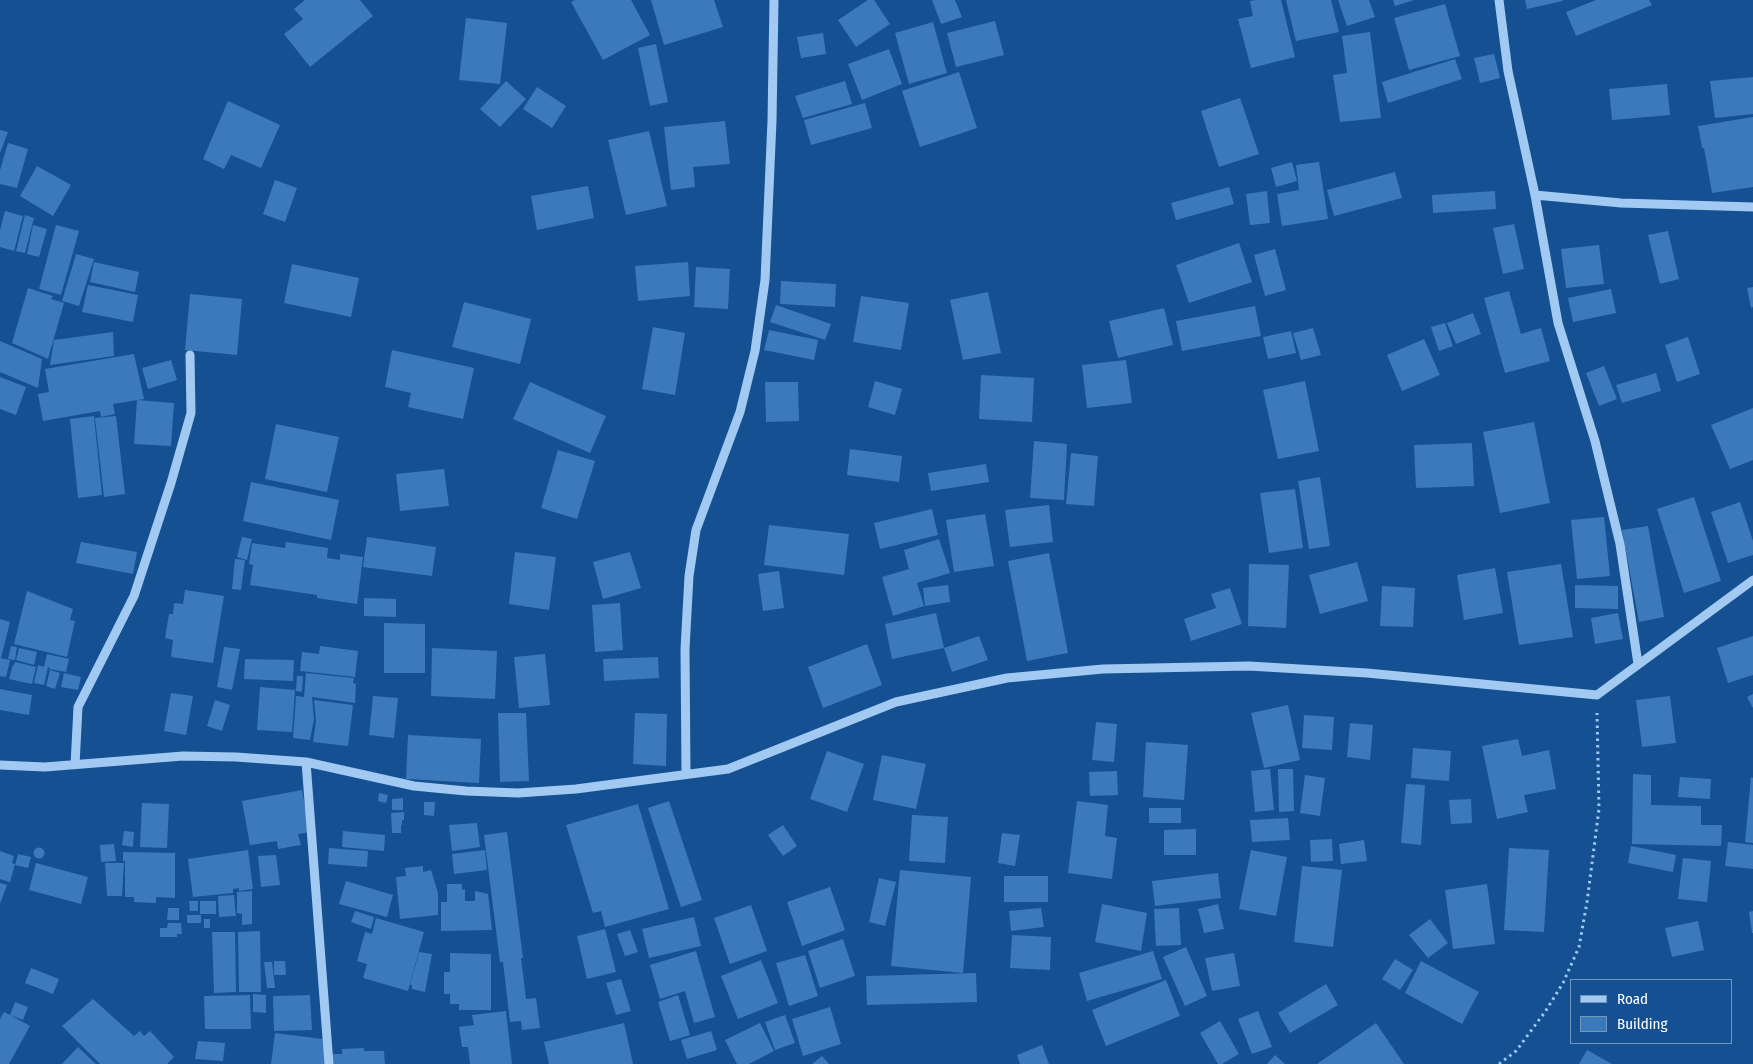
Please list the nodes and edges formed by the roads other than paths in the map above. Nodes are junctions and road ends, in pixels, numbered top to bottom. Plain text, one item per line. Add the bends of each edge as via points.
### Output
1 (774, 0) edge
2 (1499, 0) edge
3 (1535, 195) junction
4 (1753, 207) edge
5 (190, 354) dead end
6 (1753, 580) edge
7 (1638, 664) junction
8 (306, 762) junction
9 (0, 765) edge
10 (76, 765) junction
11 (686, 774) junction
12 (330, 1064) edge

1 - 11 street via 764,280 755,351 740,412 696,530 689,576 685,649
2 - 3 street via 1508,71
3 - 4 street via 1621,203
3 - 7 street via 1558,323 1595,442 1620,544
5 - 10 street via 191,413 134,596 78,707
6 - 7 street
7 - 11 street via 1597,695 1367,673 1259,667 1104,669 1007,678 896,702 728,769
8 - 10 street via 183,756
8 - 11 street via 414,786 518,793
8 - 12 street
9 - 10 street

